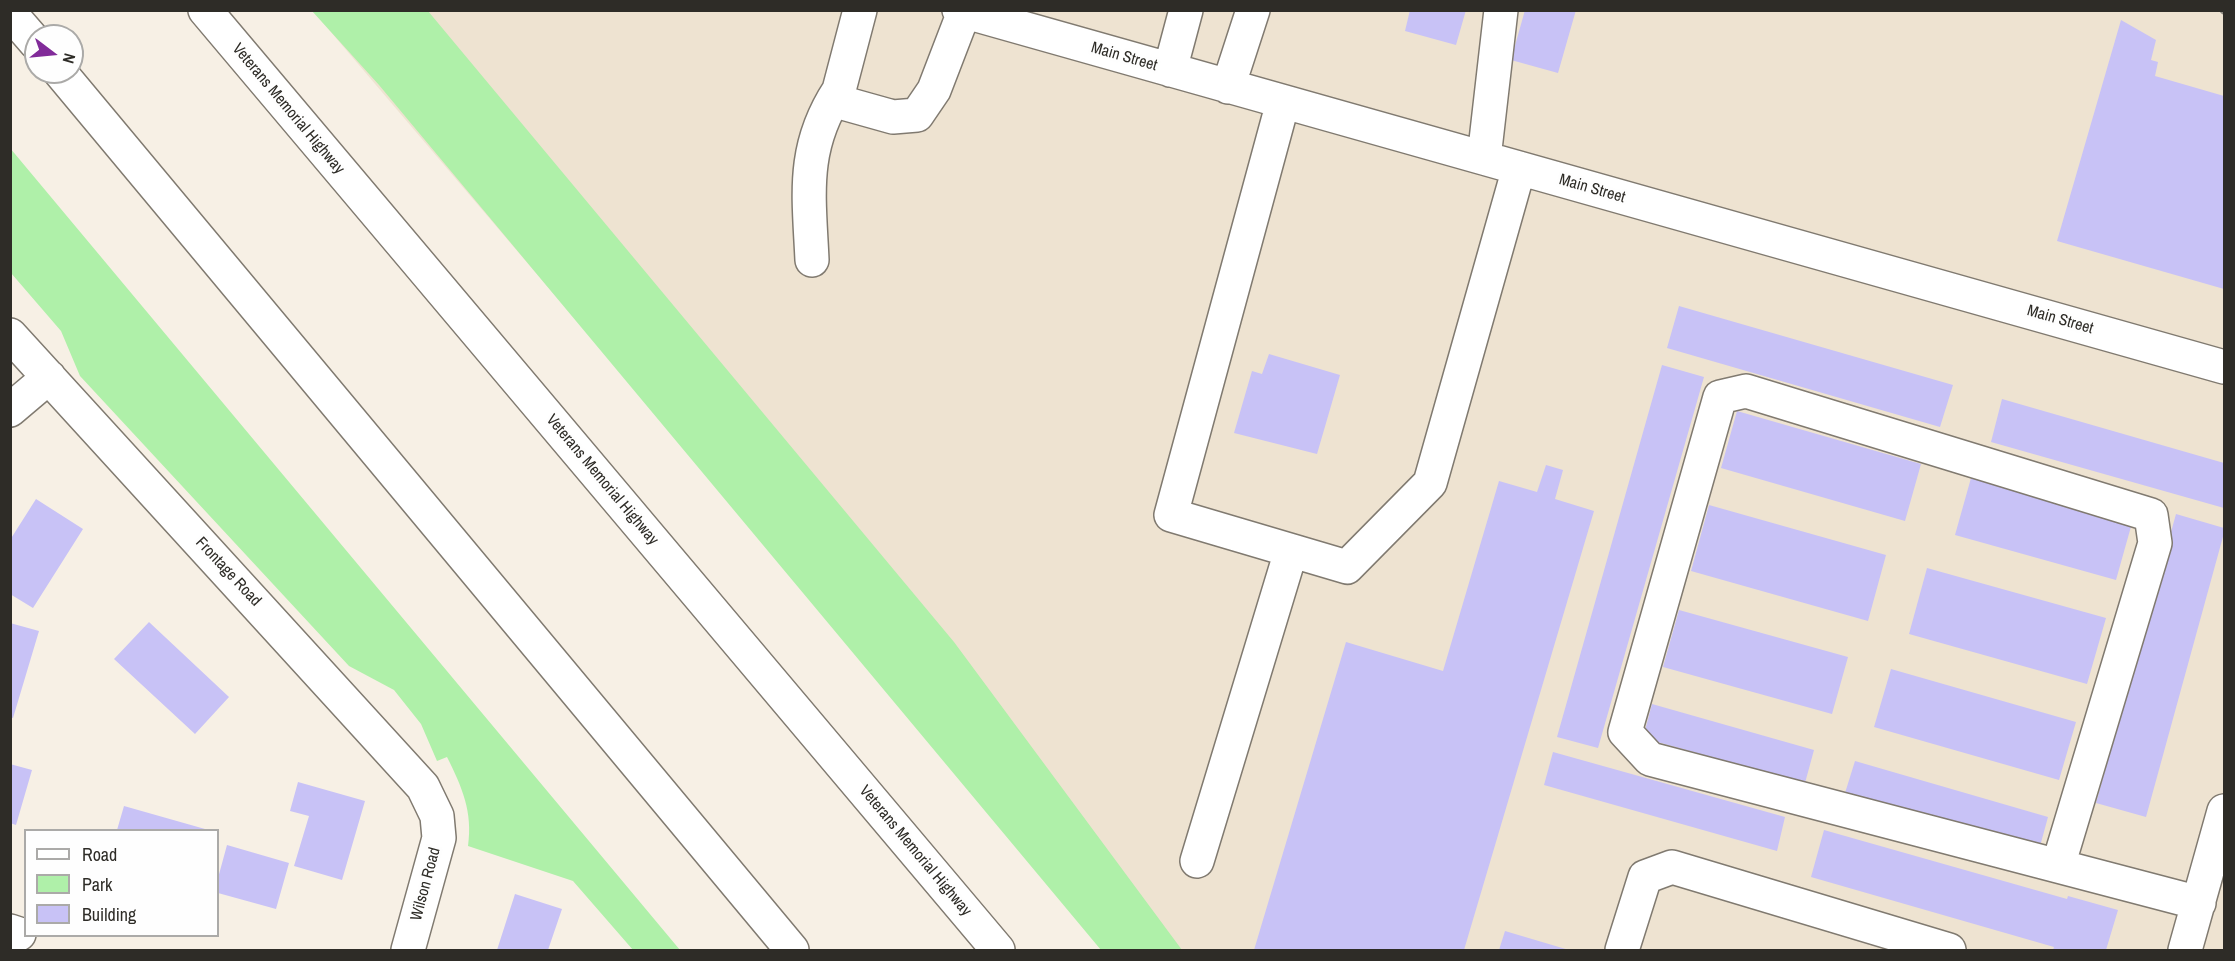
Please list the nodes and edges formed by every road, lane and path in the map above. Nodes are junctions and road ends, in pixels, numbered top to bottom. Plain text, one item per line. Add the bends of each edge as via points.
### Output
1 (205, 10) edge
2 (860, 10) edge
3 (1186, 10) edge
4 (1501, 10) edge
5 (962, 11) edge
6 (10, 13) edge
7 (1245, 16) edge
8 (1035, 21) edge
9 (24, 29) edge
10 (1170, 70) junction
11 (70, 84) edge
12 (1228, 87) junction
13 (839, 90) junction
14 (1283, 102) junction
15 (1484, 158) junction
16 (1519, 168) junction
17 (812, 260) dead end
18 (10, 335) edge
19 (2224, 367) edge
20 (49, 377) junction
21 (10, 410) edge
22 (1291, 551) junction
23 (2224, 811) edge
24 (437, 816) joint
25 (1197, 861) dead end
26 (2058, 866) junction
27 (2199, 903) junction
28 (408, 951) edge
29 (792, 951) edge
30 (998, 951) edge
31 (1622, 951) edge
32 (1949, 951) edge
33 (2185, 951) edge

1 - 30 main road, Veterans Memorial Highway
2 - 13 main road
3 - 10 main road
4 - 15 main road
5 - 8 main road, Main Street
5 - 13 main road via 934,90 917,115 893,117 861,109 843,103
6 - 9 main road
7 - 12 main road
8 - 10 main road, Main Street
10 - 12 main road, Main Street
11 - 29 main road
12 - 14 main road, Main Street
13 - 17 main road via 823,115 808,177
14 - 15 main road, Main Street
14 - 22 main road via 1171,515
15 - 16 main road, Main Street
16 - 19 main road, Main Street
16 - 22 main road via 1430,483 1347,567
18 - 20 main road, Frontage Road
20 - 21 main road
20 - 24 main road, Frontage Road via 412,772 432,801
22 - 25 main road
23 - 27 main road
24 - 28 main road, Wilson Road via 437,849
26 - 26 main road via 1650,759 1625,732 1720,397 1746,391 2151,515 2155,543
26 - 27 main road
27 - 33 main road
31 - 32 main road via 1645,877 1672,867

